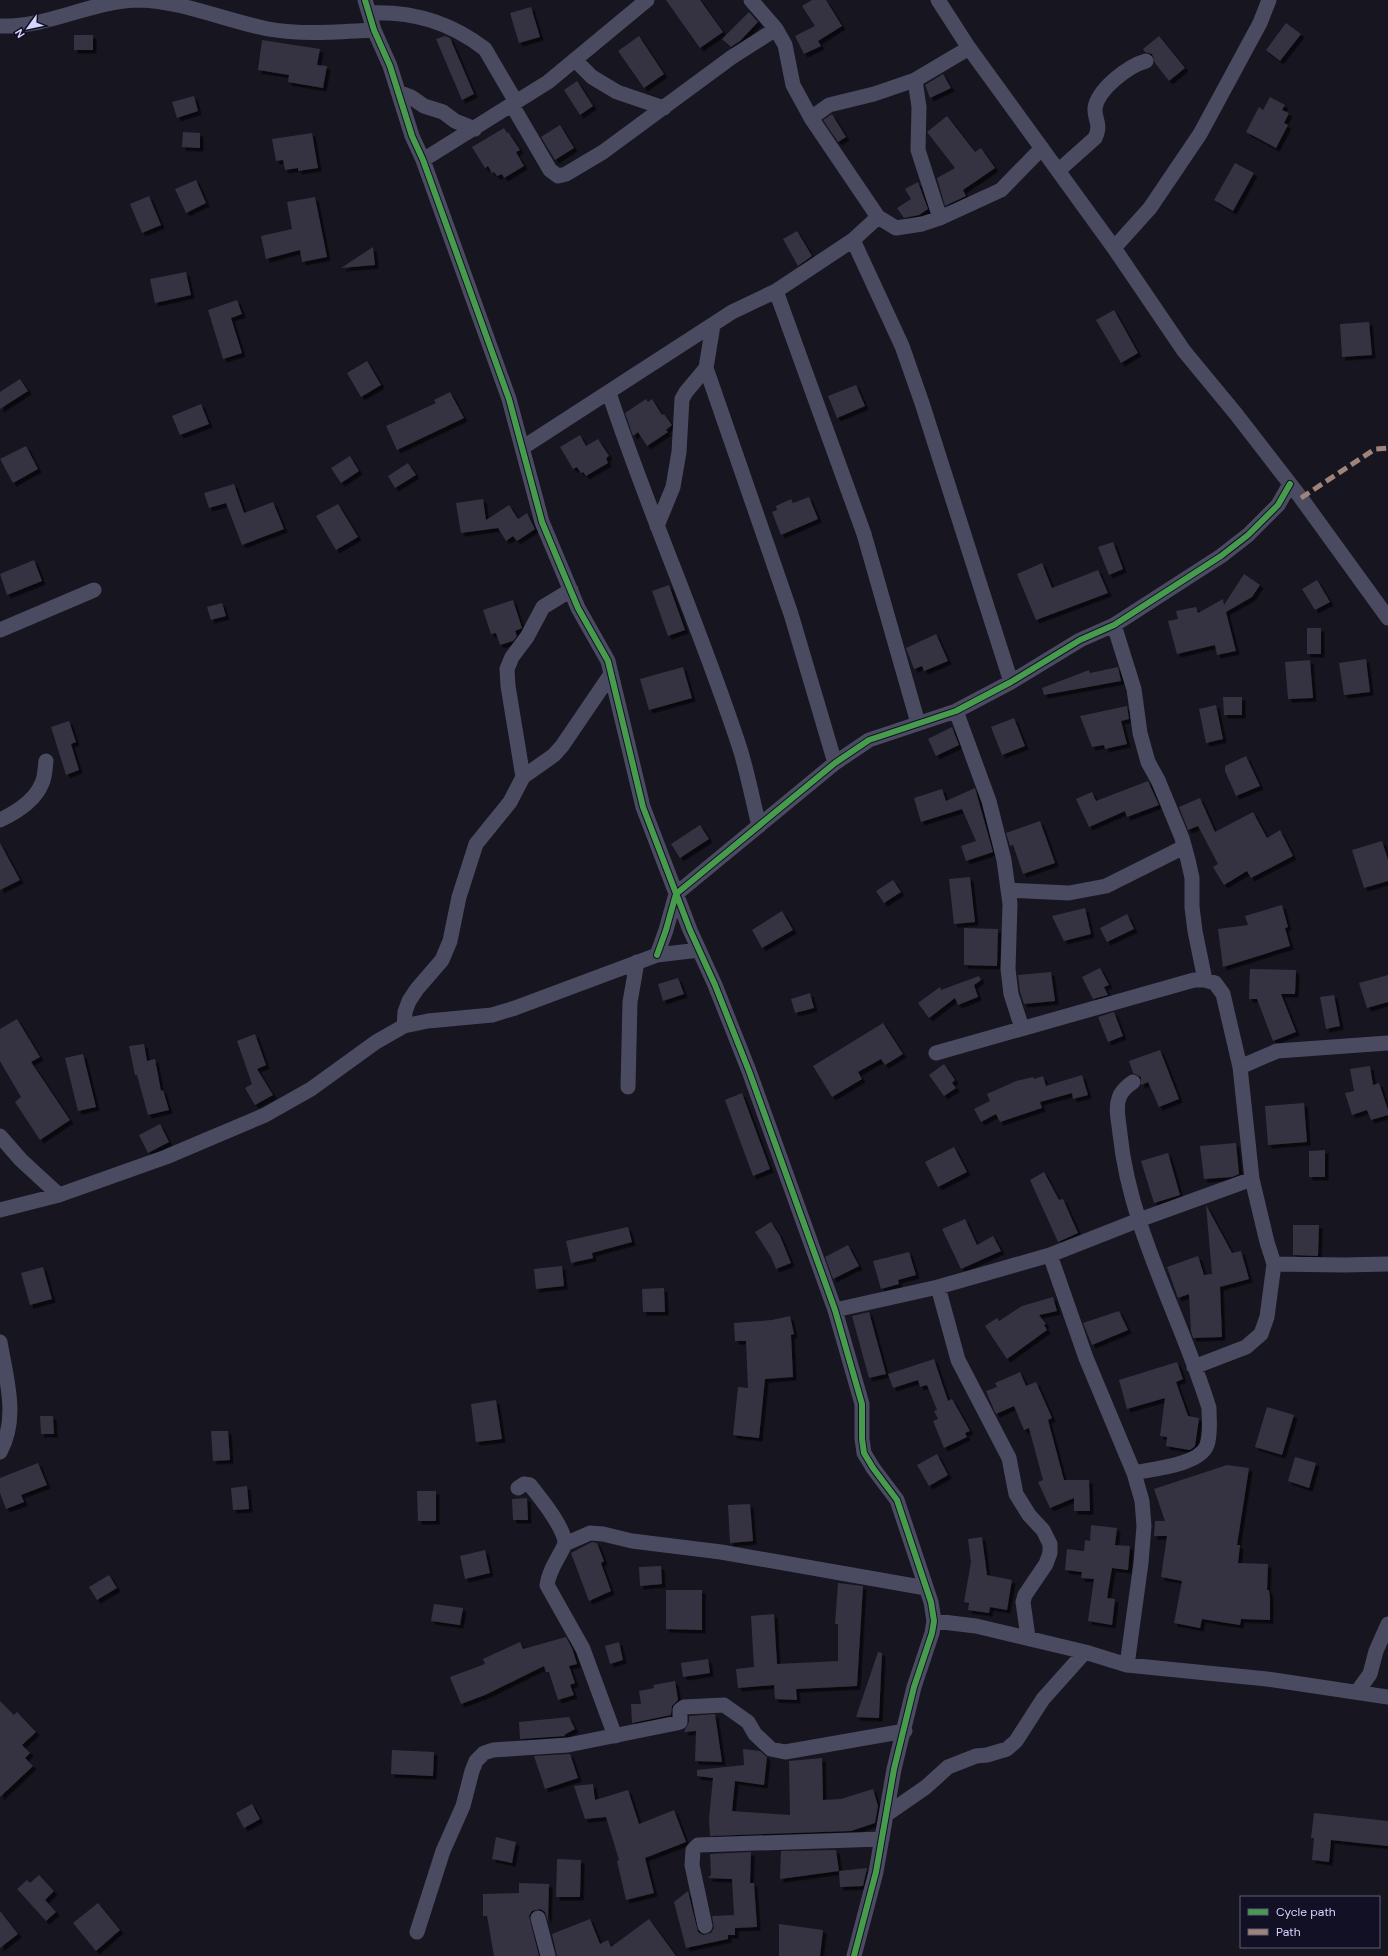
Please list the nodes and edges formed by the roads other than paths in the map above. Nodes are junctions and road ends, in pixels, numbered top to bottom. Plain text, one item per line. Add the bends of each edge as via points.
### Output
1 (81, 0) edge
2 (647, 0) edge
3 (752, 0) edge
4 (938, 0) edge
5 (1269, 0) edge
6 (367, 7) edge
7 (73, 14) junction
8 (0, 26) edge
9 (776, 29) junction
10 (374, 30) junction
11 (969, 48) junction
12 (575, 60) junction
13 (1146, 61) dead end
14 (915, 80) junction
15 (398, 92) junction
16 (514, 104) junction
17 (664, 108) junction
18 (811, 118) junction
19 (475, 129) junction
20 (1042, 148) junction
21 (423, 160) junction
22 (1058, 171) junction
23 (878, 217) junction
24 (940, 218) junction
25 (853, 240) junction
26 (1114, 248) junction
27 (776, 291) junction
28 (713, 325) junction
29 (706, 368) junction
30 (609, 393) junction
31 (522, 448) junction
32 (1290, 484) junction
33 (658, 526) junction
34 (94, 590) dead end
35 (570, 590) junction
36 (1388, 618) edge
37 (1114, 625) junction
38 (0, 630) edge
39 (611, 674) junction
40 (1011, 682) junction
41 (956, 710) junction
42 (918, 723) junction
43 (46, 761) dead end
44 (835, 763) junction
45 (523, 777) junction
46 (0, 820) edge
47 (759, 826) junction
48 (1184, 847) junction
49 (1008, 890) junction
50 (676, 894) junction
51 (699, 950) junction
52 (657, 955) junction
53 (637, 962) junction
54 (1205, 980) junction
55 (404, 1026) junction
56 (1022, 1028) junction
57 (1388, 1042) edge
58 (936, 1053) dead end
59 (1240, 1067) junction
60 (1133, 1082) dead end
61 (628, 1087) dead end
62 (0, 1136) edge
63 (1252, 1179) junction
64 (59, 1195) junction
65 (0, 1210) edge
66 (1139, 1220) junction
67 (1050, 1255) junction
68 (1274, 1264) junction
69 (1388, 1264) edge
70 (938, 1287) junction
71 (835, 1310) junction
72 (0, 1342) edge
73 (1194, 1367) junction
74 (0, 1452) edge
75 (1134, 1473) junction
76 (518, 1488) dead end
77 (565, 1544) junction
78 (926, 1588) junction
79 (934, 1621) junction
80 (1388, 1624) edge
81 (1028, 1638) junction
82 (1085, 1652) junction
83 (1127, 1665) junction
84 (1358, 1692) junction
85 (1388, 1697) edge
86 (905, 1731) junction
87 (615, 1736) junction
88 (887, 1814) junction
89 (882, 1839) junction
90 (538, 1918) dead end
91 (705, 1926) dead end
92 (417, 1932) dead end
93 (548, 1956) edge
94 (854, 1956) edge

1 - 7 street
2 - 12 street
3 - 9 street
4 - 11 street
5 - 26 street via 1260,23 1200,134 1150,208
6 - 10 street
6 - 16 street via 416,15 446,26 478,43 485,49
7 - 8 street via 30,25
7 - 10 street via 138,0 153,1 269,29 328,33
9 - 17 street via 732,57
9 - 18 street via 785,45 793,85
10 - 15 street
11 - 14 street
11 - 20 street
12 - 16 street via 548,82
12 - 17 street via 592,77 617,92
13 - 22 street via 1137,63 1104,90 1095,106 1099,123 1095,138
14 - 18 street via 829,105
14 - 24 street via 919,107 918,150
15 - 19 street
15 - 21 street via 412,136
16 - 17 street via 550,170 558,176 603,152
16 - 19 street
18 - 23 street
19 - 21 street
20 - 22 street
20 - 24 street via 1001,190
21 - 31 street via 509,399
22 - 26 street
23 - 24 street via 896,228
23 - 25 street
25 - 27 street
25 - 40 street via 902,346 920,396
26 - 32 street via 1184,351
27 - 28 street via 732,312
27 - 42 street via 864,534
28 - 29 street
28 - 30 street
29 - 33 street via 682,399 679,452 673,487
29 - 44 street via 791,614
30 - 31 street
30 - 33 street
31 - 35 street via 542,522
32 - 36 street
32 - 37 street via 1278,505 1248,535 1221,556
33 - 47 street via 741,753
34 - 38 street
35 - 39 street via 608,661
35 - 45 street via 543,607 507,669 513,725
37 - 40 street via 1080,640
37 - 48 street via 1134,689 1140,733 1148,762 1158,780
39 - 45 street via 554,755
39 - 50 street via 643,807
40 - 41 street
41 - 42 street
41 - 49 street via 989,801 1004,860
42 - 44 street via 869,740
43 - 46 street via 43,782 34,797 16,813
44 - 47 street
45 - 55 street via 510,802 476,844 459,897 450,941 442,960 409,1001
47 - 50 street
48 - 49 street via 1106,886 1069,893
48 - 54 street via 1192,878 1192,907
49 - 56 street via 1008,969 1011,994
50 - 51 street
50 - 52 street
51 - 52 street
51 - 71 street via 749,1071
52 - 53 street
53 - 55 street via 492,1015
53 - 61 street via 630,1002
54 - 56 street via 1194,980
54 - 59 street via 1215,983 1223,994
55 - 64 street via 376,1042 305,1093 265,1115 166,1158
56 - 58 street
57 - 59 street via 1277,1051
59 - 63 street
60 - 66 street via 1119,1097 1117,1108 1122,1151
62 - 64 street via 16,1155
63 - 66 street
63 - 68 street
64 - 65 street
66 - 67 street
66 - 73 street
67 - 70 street
67 - 75 street via 1086,1358
68 - 69 street
68 - 73 street via 1267,1317 1261,1334 1246,1347
70 - 71 street
70 - 81 street via 958,1360 1007,1452 1016,1494 1043,1530 1050,1544 1046,1564 1023,1602
71 - 78 street via 862,1404 864,1453 897,1500
72 - 74 street via 11,1412 8,1434
73 - 75 street via 1209,1408 1206,1447 1187,1462
75 - 83 street via 1142,1501 1144,1526
76 - 77 street via 524,1484 530,1485 563,1532
77 - 78 street via 590,1533 603,1534 632,1541 721,1552
77 - 87 street via 548,1577 547,1585 583,1649
78 - 79 street
79 - 81 street via 976,1626
79 - 86 street via 914,1687
80 - 84 street via 1376,1650 1370,1674
81 - 82 street
82 - 83 street
82 - 88 street via 1043,1699 1016,1741 1007,1749 976,1756 948,1767 926,1787
83 - 84 street via 1267,1679
84 - 85 street
86 - 87 street via 785,1752 771,1748 755,1734 748,1722 724,1705 684,1707 680,1710 680,1722
86 - 88 street via 894,1769
87 - 92 street via 568,1745 493,1750 484,1753 476,1761 472,1771 463,1806 443,1851
88 - 89 street
89 - 91 street via 698,1845 693,1850 692,1865
89 - 94 street
90 - 93 street

